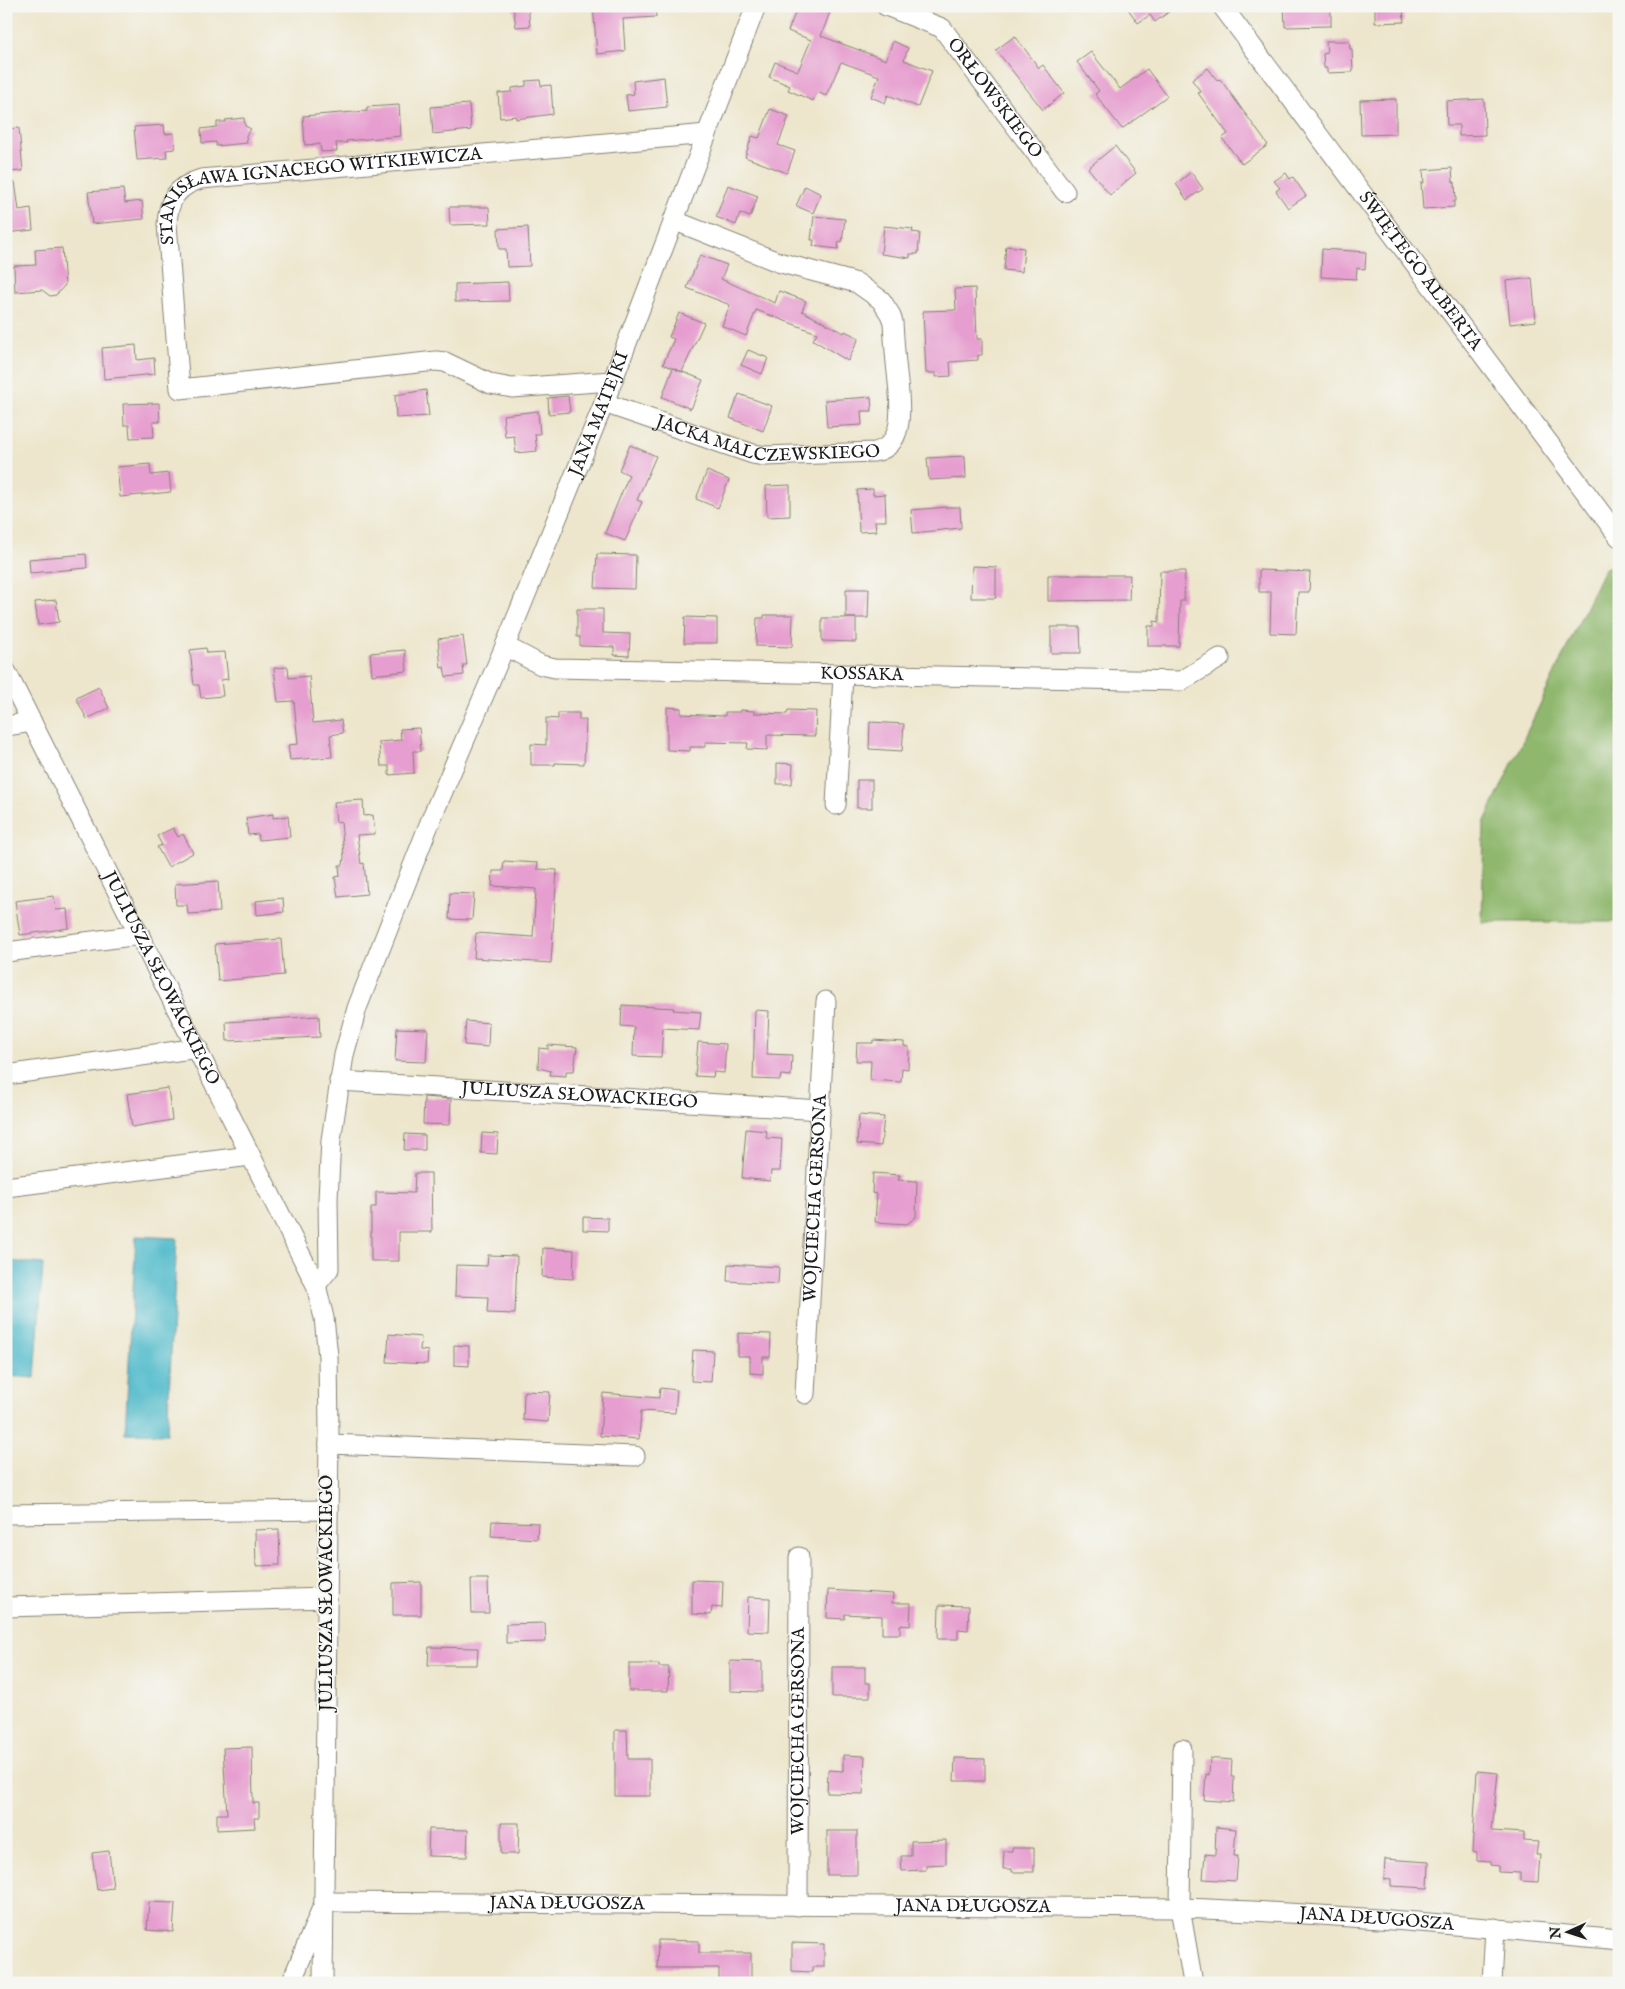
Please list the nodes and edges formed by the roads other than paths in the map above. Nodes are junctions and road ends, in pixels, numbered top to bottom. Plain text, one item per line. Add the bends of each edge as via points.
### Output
1 (756, 6) edge
2 (886, 6) edge
3 (1222, 6) edge
4 (707, 134) junction
5 (1065, 192) dead end
6 (673, 220) junction
7 (612, 382) junction
8 (604, 403) junction
9 (1618, 535) edge
10 (505, 646) junction
11 (1220, 658) dead end
12 (6, 671) edge
13 (843, 675) junction
14 (32, 722) junction
15 (6, 726) edge
16 (836, 805) dead end
17 (140, 935) junction
18 (6, 952) edge
19 (826, 1001) dead end
20 (198, 1048) junction
21 (6, 1075) edge
22 (339, 1081) junction
23 (820, 1110) junction
24 (250, 1156) junction
25 (6, 1187) edge
26 (316, 1285) junction
27 (805, 1394) dead end
28 (329, 1444) junction
29 (635, 1456) dead end
30 (328, 1510) junction
31 (6, 1514) edge
32 (799, 1557) dead end
33 (327, 1598) junction
34 (6, 1607) edge
35 (1182, 1748) dead end
36 (325, 1902) junction
37 (798, 1906) junction
38 (1180, 1908) junction
39 (1495, 1928) junction
40 (1619, 1940) edge
41 (290, 1983) edge
42 (324, 1983) edge
43 (1192, 1983) edge
44 (1492, 1983) edge

1 - 4 street, JANA MATEJKI
2 - 5 street, ORŁOWSKIEGO via 942,28
3 - 9 street, ŚWIĘTEGO ALBERTA
4 - 6 street, JANA MATEJKI
4 - 7 street, STANISŁAWA IGNACEGO WITKIEWICZA via 201,179 181,189 169,205 167,224 180,389 441,361 501,387
6 - 7 street, JANA MATEJKI
6 - 8 street, JACKA MALCZEWSKIEGO via 778,262 857,283 880,300 892,322 900,413 896,433 887,446 874,452 766,456
7 - 8 street, JANA MATEJKI
8 - 10 street, JANA MATEJKI
10 - 13 street, KOSSAKA via 541,665 555,668
10 - 22 street, JANA MATEJKI via 432,817 357,1008
11 - 13 street, KOSSAKA via 1181,680
12 - 14 street, JULIUSZA SŁOWACKIEGO
13 - 16 street
14 - 15 street
14 - 17 street, JULIUSZA SŁOWACKIEGO
17 - 18 street
17 - 20 street, JULIUSZA SŁOWACKIEGO
19 - 23 street, WOJCIECHA GERSONA
20 - 21 street
20 - 24 street, JULIUSZA SŁOWACKIEGO
22 - 23 street, JULIUSZA SŁOWACKIEGO
22 - 26 street via 331,1140 329,1269
23 - 27 street, WOJCIECHA GERSONA
24 - 25 street
24 - 26 street, JULIUSZA SŁOWACKIEGO
26 - 28 street, JULIUSZA SŁOWACKIEGO via 328,1356
28 - 29 street
28 - 30 street, JULIUSZA SŁOWACKIEGO
30 - 31 street
30 - 33 street, JULIUSZA SŁOWACKIEGO
32 - 37 street, WOJCIECHA GERSONA
33 - 34 street
33 - 36 street, JULIUSZA SŁOWACKIEGO
35 - 38 street
36 - 37 street, JANA DŁUGOSZA
36 - 41 street
36 - 42 street, JULIUSZA SŁOWACKIEGO
37 - 38 street, JANA DŁUGOSZA
38 - 39 street, JANA DŁUGOSZA
38 - 43 street
39 - 40 street, JANA DŁUGOSZA
39 - 44 street

